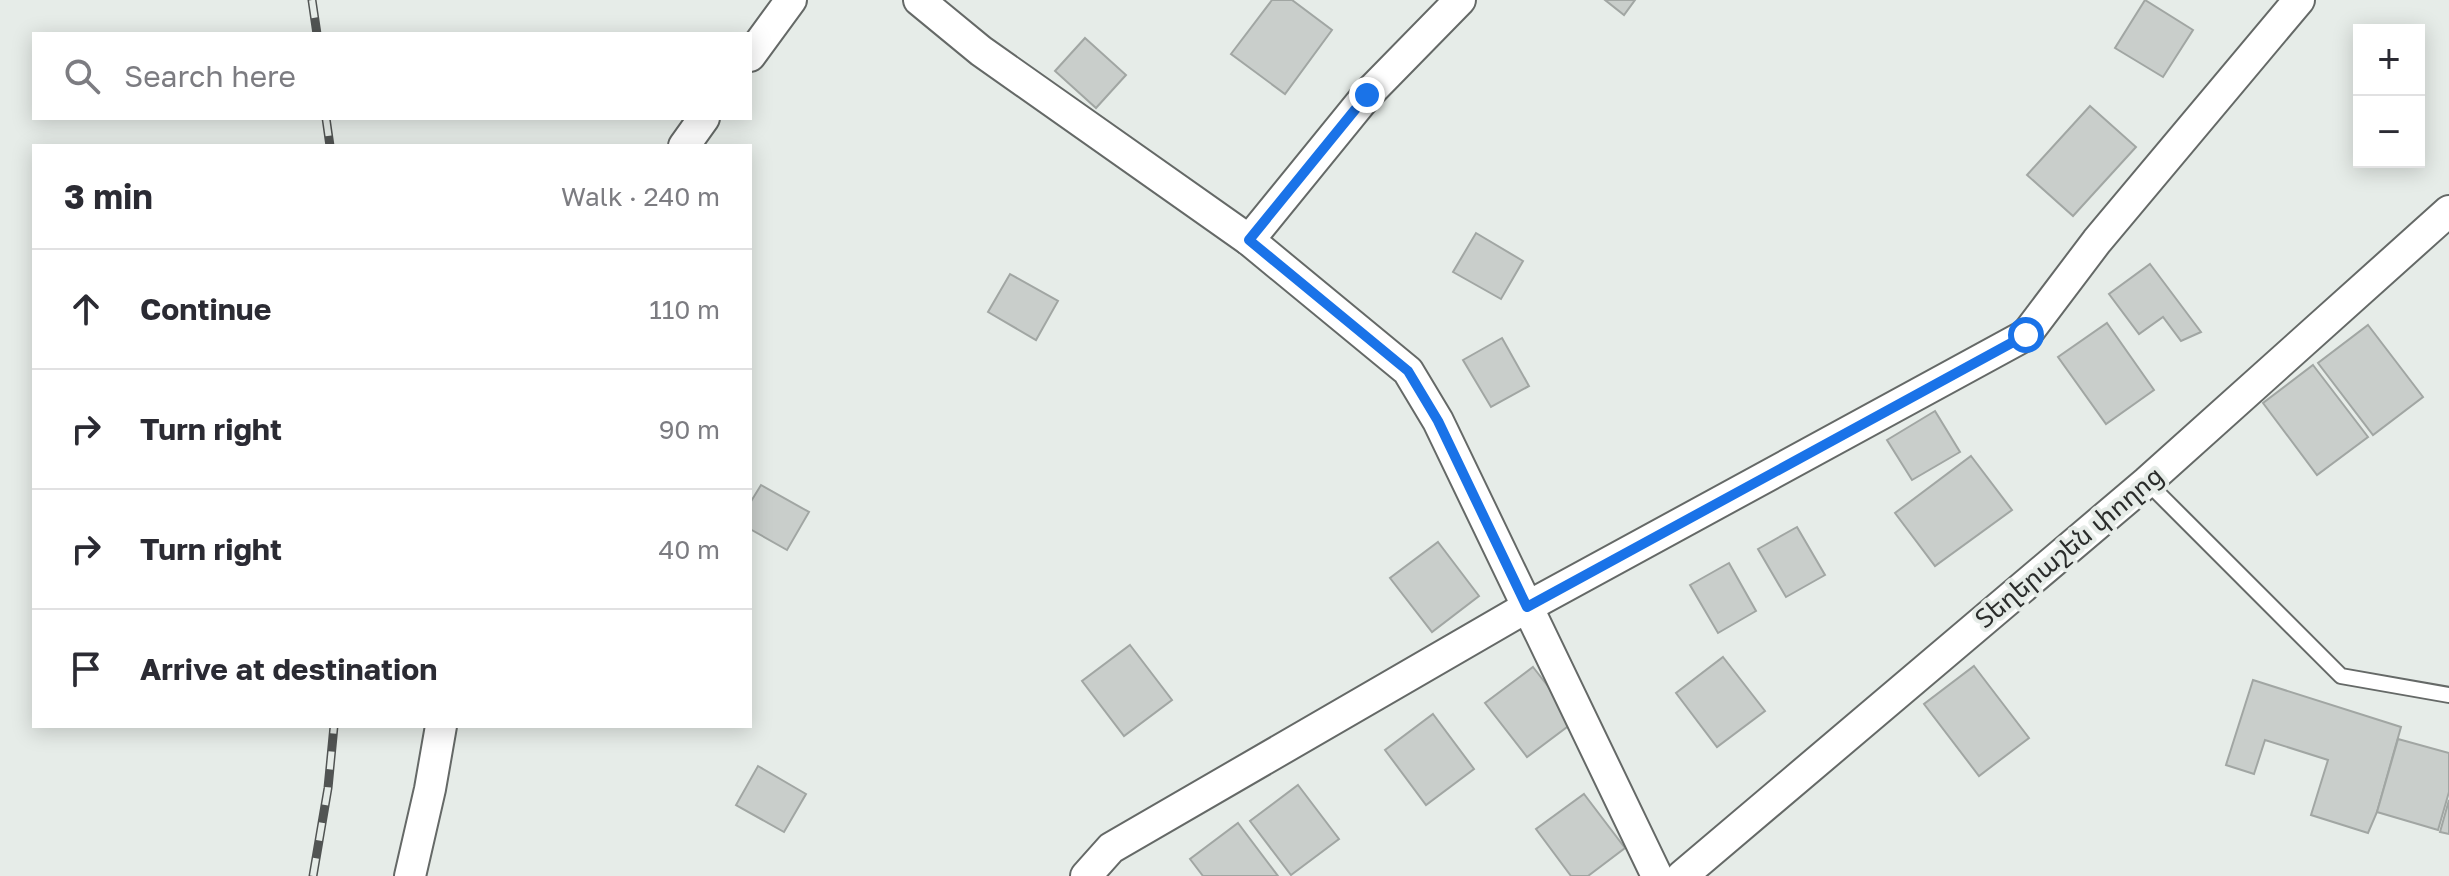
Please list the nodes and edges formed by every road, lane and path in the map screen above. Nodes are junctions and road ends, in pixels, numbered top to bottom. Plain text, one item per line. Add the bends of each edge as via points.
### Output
1 (791, 0) edge
2 (919, 0) edge
3 (1460, 0) edge
4 (2299, 0) edge
5 (752, 53) edge
6 (703, 120) edge
7 (685, 144) edge
8 (2449, 211) edge
9 (1249, 240) junction
10 (2147, 482) junction
11 (1527, 607) junction
12 (2449, 695) edge
13 (441, 728) edge
14 (410, 876) edge
15 (1086, 876) edge
16 (1657, 876) edge
17 (1682, 876) edge

1 - 5 street
2 - 9 street via 981,51
3 - 9 street via 1367,95
4 - 11 street via 2097,241 2026,335
6 - 7 street
8 - 10 street, Տեղերաշեն փողոց
9 - 11 street via 1408,371 1438,421
10 - 12 lane via 2341,676
10 - 17 street, Տեղերաշեն փողոց
11 - 15 street via 1111,848
11 - 16 street
13 - 14 street

